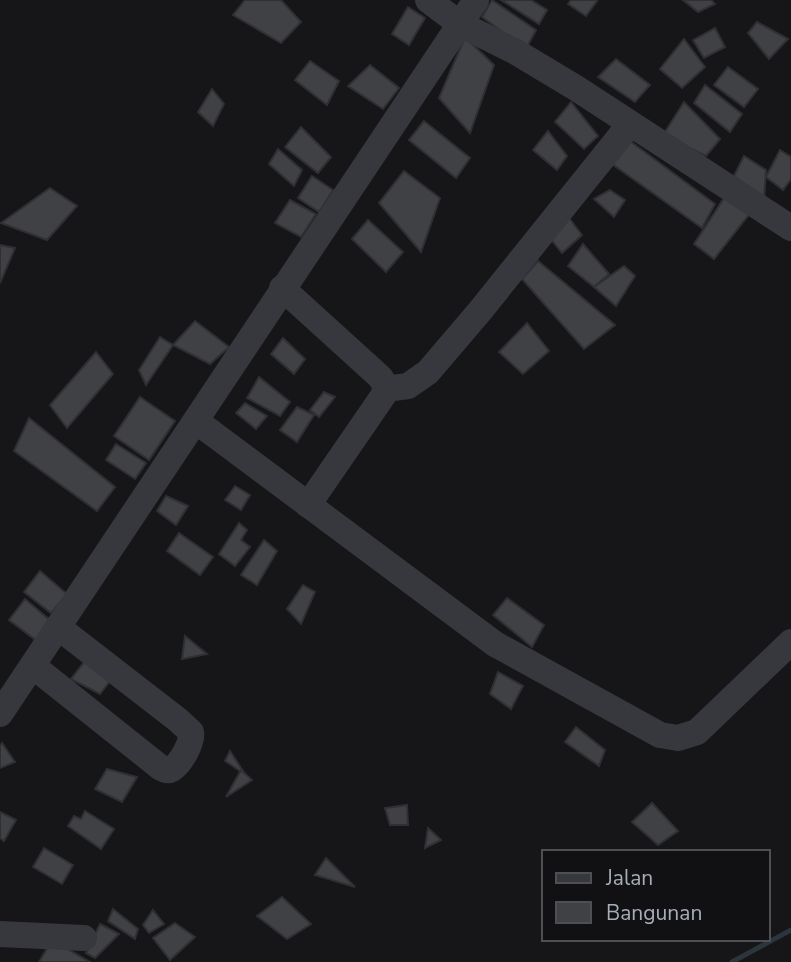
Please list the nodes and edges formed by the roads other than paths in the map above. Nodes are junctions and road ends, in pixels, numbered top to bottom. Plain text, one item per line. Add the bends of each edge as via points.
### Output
1 (428, 0) edge
2 (476, 0) edge
3 (460, 24) junction
4 (630, 124) junction
5 (791, 228) edge
6 (282, 288) junction
7 (386, 389) junction
8 (195, 421) junction
9 (308, 505) junction
10 (58, 626) junction
11 (791, 642) edge
12 (33, 666) junction
13 (0, 714) edge
14 (0, 934) edge
15 (84, 938) dead end

1 - 3 street
2 - 3 street
3 - 4 street via 516,52
3 - 6 street
4 - 5 street
4 - 7 street via 433,367 417,382
6 - 7 street via 380,377
6 - 8 street
7 - 9 street
8 - 9 street
8 - 10 street
9 - 11 street via 495,644 660,735 678,738 697,732
10 - 12 street
10 - 12 street via 178,720 191,732 191,744 173,768 161,768
12 - 13 street
14 - 15 street

